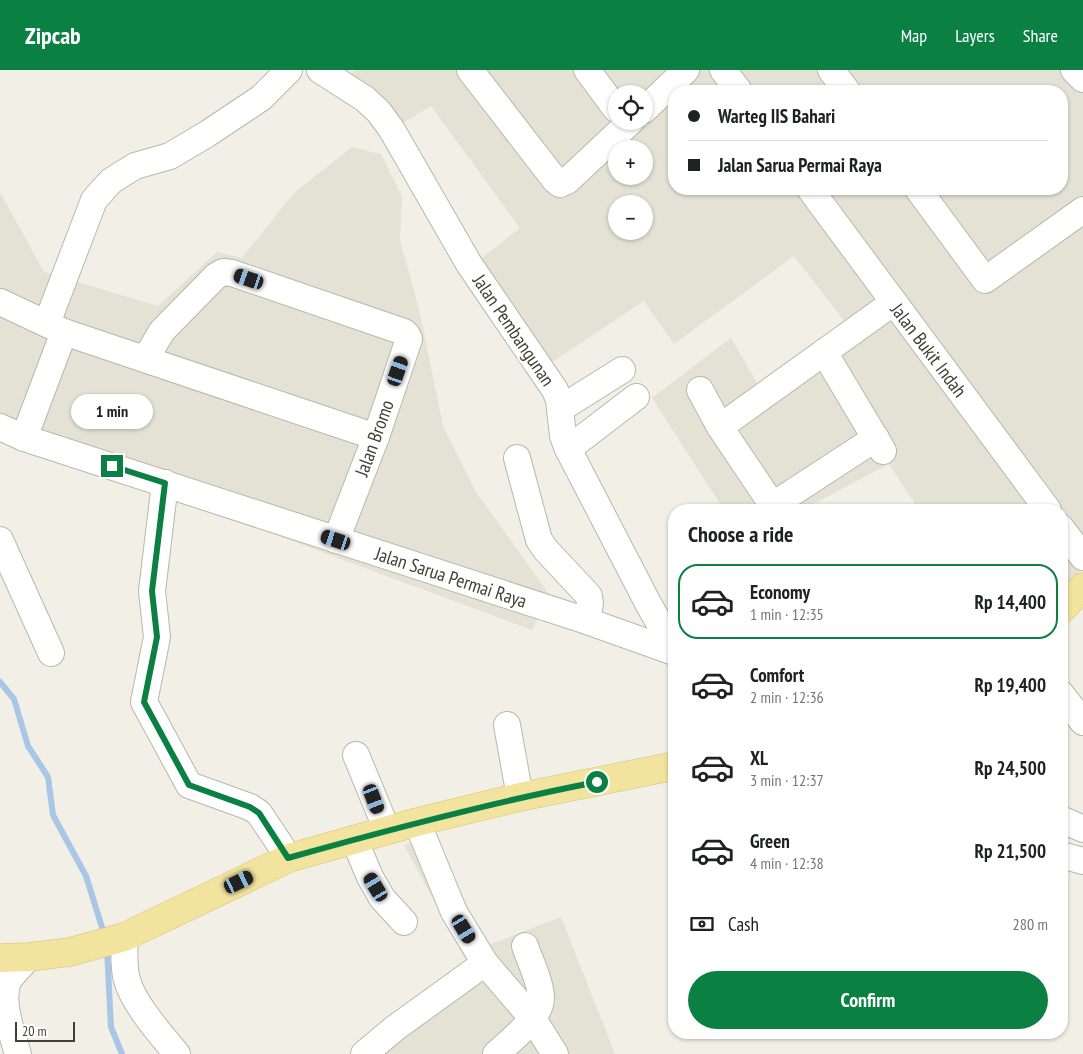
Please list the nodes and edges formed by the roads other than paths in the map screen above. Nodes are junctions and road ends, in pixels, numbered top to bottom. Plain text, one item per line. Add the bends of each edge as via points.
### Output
1 (289, 70) edge
2 (320, 70) edge
3 (470, 70) edge
4 (587, 70) edge
5 (686, 70) edge
6 (723, 70) edge
7 (831, 70) edge
8 (1074, 70) edge
9 (1083, 79) edge
10 (734, 85) edge
11 (842, 85) edge
12 (608, 94) edge
13 (653, 97) edge
14 (616, 130) edge
15 (814, 195) edge
16 (922, 195) edge
17 (1083, 210) edge
18 (0, 302) edge
19 (894, 302) junction
20 (56, 327) junction
21 (824, 352) junction
22 (146, 358) junction
23 (622, 370) dead end
24 (700, 390) dead end
25 (636, 397) dead end
26 (560, 409) junction
27 (0, 427) edge
28 (720, 427) junction
29 (376, 436) junction
30 (24, 438) junction
31 (568, 449) junction
32 (517, 458) dead end
33 (165, 483) junction
34 (1044, 504) edge
35 (1068, 537) edge
36 (0, 540) edge
37 (336, 540) junction
38 (1083, 557) edge
39 (1083, 587) edge
40 (1068, 603) edge
41 (586, 621) junction
42 (668, 639) edge
43 (668, 648) edge
44 (51, 653) dead end
45 (1068, 703) edge
46 (1083, 722) edge
47 (507, 725) dead end
48 (356, 755) dead end
49 (668, 767) edge
50 (520, 797) junction
51 (417, 822) junction
52 (1068, 823) edge
53 (1083, 829) edge
54 (387, 830) junction
55 (354, 839) junction
56 (1068, 857) edge
57 (288, 858) junction
58 (1083, 861) edge
59 (404, 922) dead end
60 (110, 942) junction
61 (524, 946) dead end
62 (29, 957) junction
63 (0, 958) edge
64 (485, 963) junction
65 (533, 1019) junction
66 (18, 1054) edge
67 (177, 1054) edge
68 (364, 1054) edge
69 (496, 1054) edge
70 (555, 1054) edge

1 - 20 street via 261,98 207,134 170,156 135,166 111,181 94,200
2 - 26 street, Jalan Pembangunan via 365,99 392,130 469,264 555,390
3 - 14 street via 560,184
4 - 12 street
5 - 13 street
6 - 10 street
7 - 11 street
8 - 9 street
15 - 19 street, Jalan Bukit Indah
16 - 17 street via 985,280
18 - 20 street
19 - 21 street
19 - 34 street, Jalan Bukit Indah
20 - 22 street
20 - 30 street
21 - 28 street
21 - 28 street via 879,444 773,502 766,497
22 - 29 street
22 - 29 street, Jalan Bromo via 162,331 223,272 368,319 404,332 409,339
23 - 26 street
24 - 28 street
25 - 31 street
26 - 31 street, Jalan Pembangunan
27 - 30 street, Jalan Sarua Permai Raya
29 - 37 street, Jalan Bromo
30 - 33 street, Jalan Sarua Permai Raya
31 - 42 street, Jalan Pembangunan
32 - 41 street via 539,540 590,596
33 - 37 street, Jalan Sarua Permai Raya
33 - 57 street via 152,591 157,637 144,702 189,785 259,813
35 - 38 street
36 - 44 street
37 - 41 street, Jalan Sarua Permai Raya
39 - 40 main road
41 - 43 street, Jalan Sarua Permai Raya
45 - 46 street
47 - 50 street
48 - 54 street
49 - 50 main road
50 - 51 main road
51 - 54 main road
51 - 64 street via 454,912
52 - 53 street
54 - 55 main road
55 - 57 main road
55 - 59 street via 382,898
56 - 58 street
57 - 60 main road
60 - 62 main road via 70,952
60 - 67 street via 136,1000
61 - 65 street via 541,998
62 - 63 main road
62 - 66 street via 8,981 4,994
64 - 65 street
64 - 68 street via 394,1028
65 - 69 street
65 - 70 street

